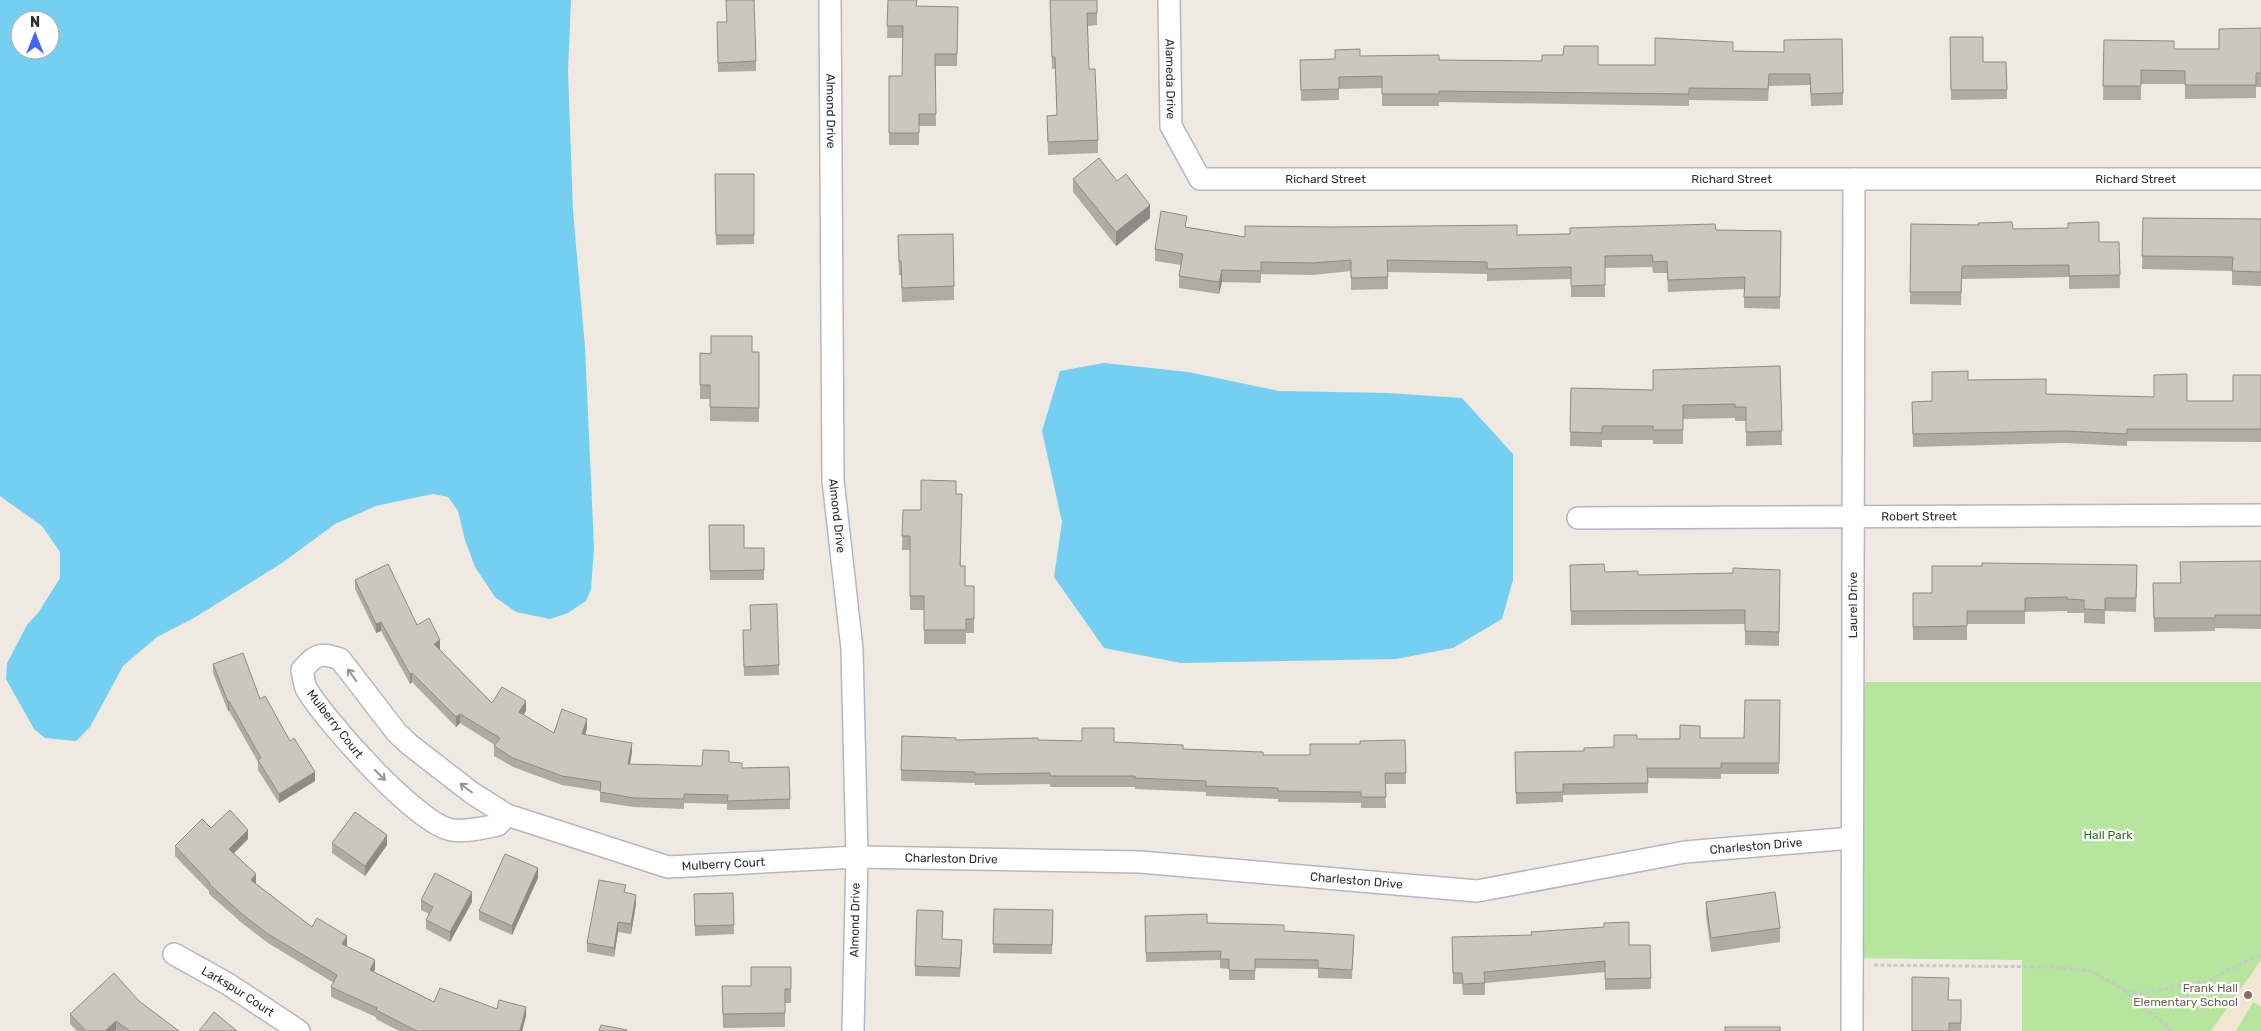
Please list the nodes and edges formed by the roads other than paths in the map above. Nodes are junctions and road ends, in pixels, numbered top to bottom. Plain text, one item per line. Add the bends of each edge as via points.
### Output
1 (830, 0) edge
2 (1169, 0) edge
3 (1200, 179) joint
4 (1854, 179) junction
5 (2261, 179) edge
6 (2261, 515) edge
7 (1578, 518) dead end
8 (1854, 518) junction
9 (507, 815) junction
10 (1852, 838) junction
11 (857, 857) junction
12 (174, 954) dead end
13 (299, 1031) edge
14 (853, 1031) edge
15 (1852, 1031) edge

1 - 11 street, Almond Drive via 833,480 852,649
2 - 3 street, Alameda Drive via 1171,126
3 - 4 street, Richard Street
4 - 5 street, Richard Street
4 - 8 street, Laurel Drive
6 - 8 street, Robert Street
7 - 8 street, Robert Street
8 - 10 street, Laurel Drive
9 -> 9 street, Mulberry Court via 397,733 340,659 327,654 314,656 302,670 306,687 357,753 403,799 427,816 451,830 498,825
9 - 11 street, Mulberry Court via 668,867
10 - 11 street, Charleston Drive via 1686,852 1477,891 1140,862
10 - 15 street, Laurel Drive
11 - 14 street, Almond Drive
12 - 13 street, Larkspur Court via 228,984

